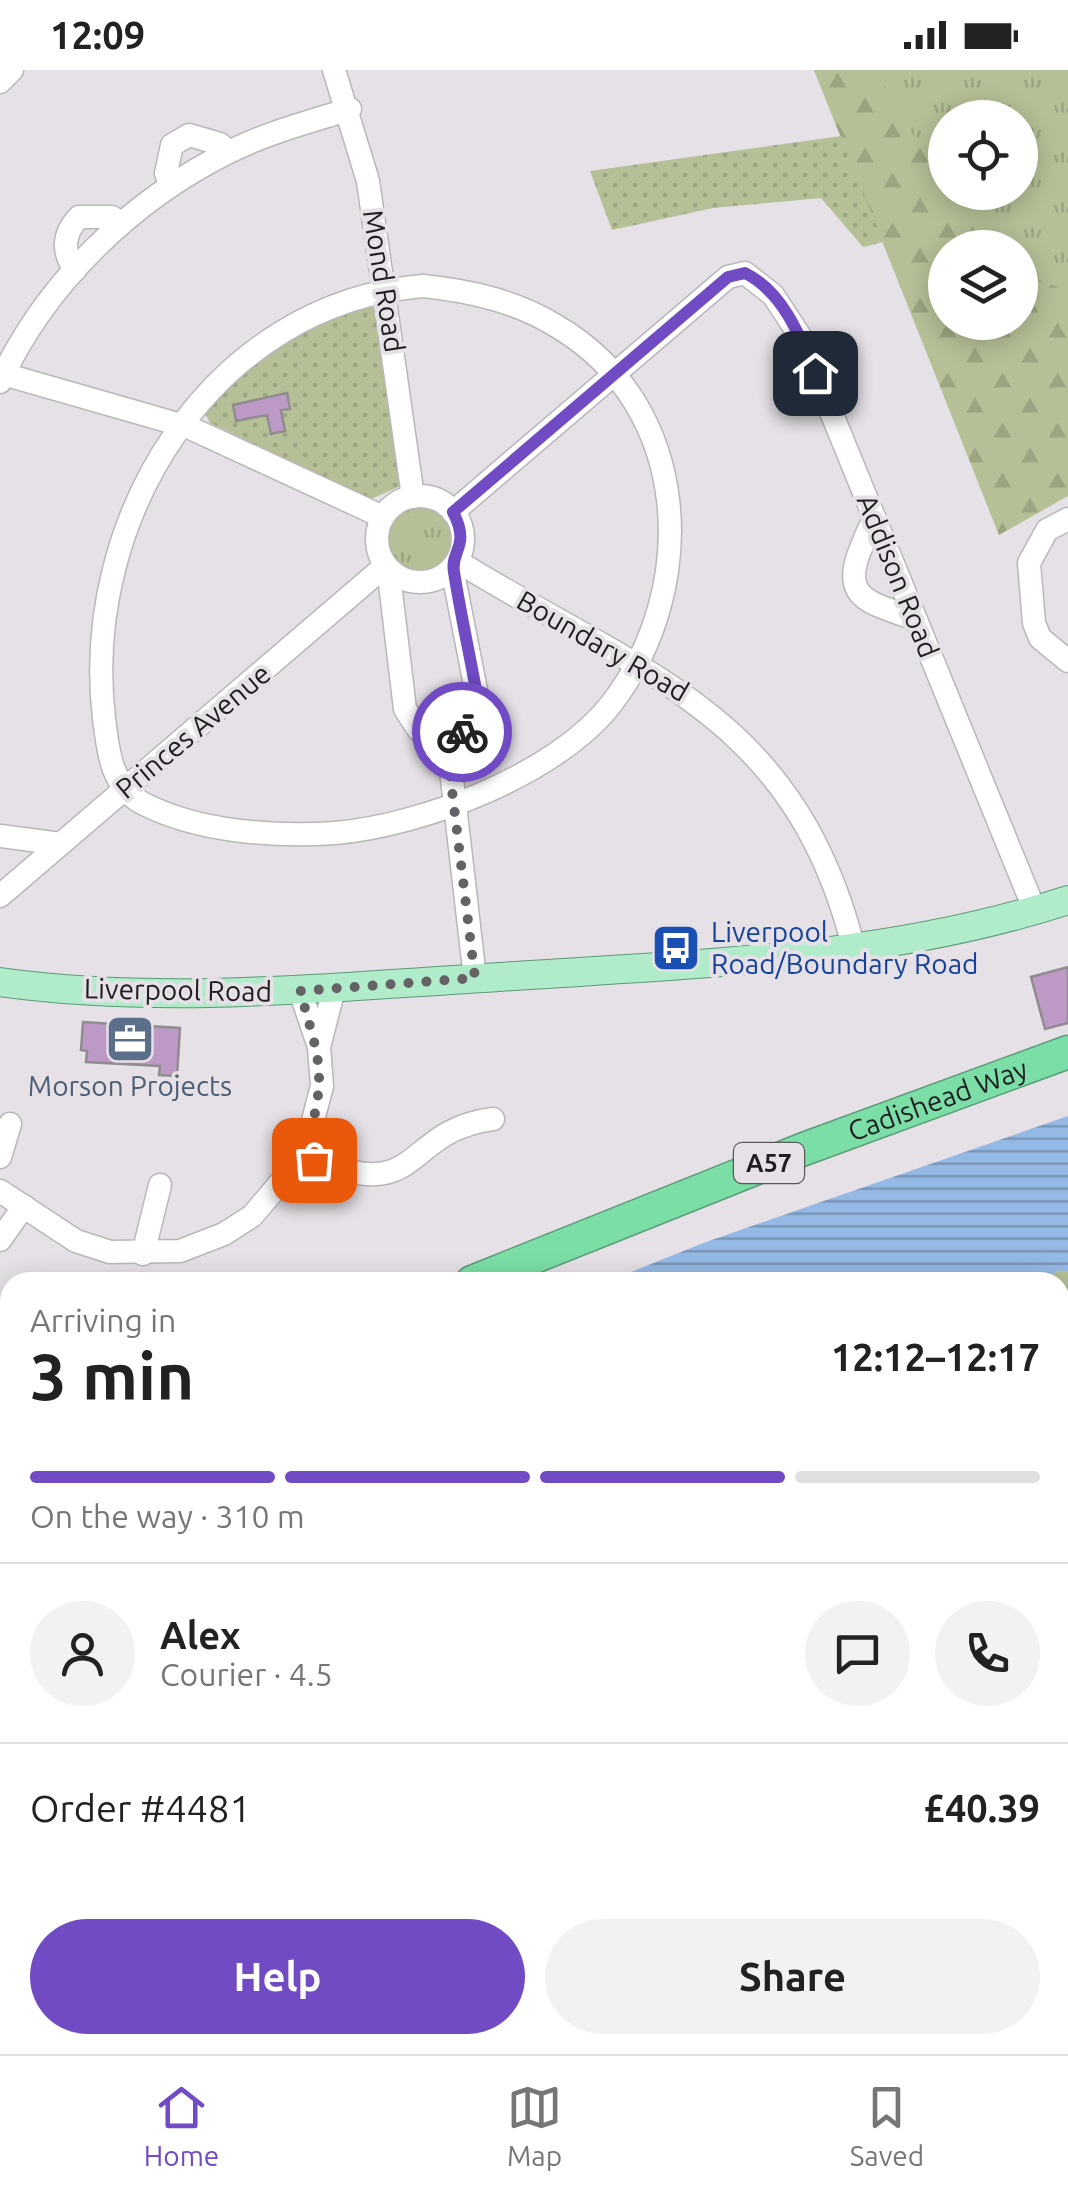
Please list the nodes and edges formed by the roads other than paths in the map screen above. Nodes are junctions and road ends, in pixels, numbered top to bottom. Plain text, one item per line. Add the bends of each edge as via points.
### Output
1 (12, 70) edge
2 (334, 70) edge
3 (0, 82) edge
4 (350, 109) junction
5 (228, 152) junction
6 (170, 186) junction
7 (121, 224) junction
8 (75, 270) junction
9 (387, 288) junction
10 (613, 375) junction
11 (1, 377) edge
12 (181, 425) junction
13 (413, 496) junction
14 (453, 512) junction
15 (382, 517) junction
16 (875, 519) junction
17 (1068, 519) edge
18 (455, 564) junction
19 (389, 570) junction
20 (916, 618) junction
21 (1068, 661) edge
22 (638, 664) junction
23 (449, 752) junction
24 (123, 790) junction
25 (455, 806) junction
26 (0, 836) edge
27 (61, 844) junction
28 (0, 896) edge
29 (1068, 900) edge
30 (1034, 911) junction
31 (854, 949) junction
32 (475, 978) junction
33 (0, 982) edge
34 (334, 989) junction
35 (300, 991) junction
36 (319, 1047) junction
37 (1068, 1052) edge
38 (478, 1115) dead end
39 (304, 1155) junction
40 (160, 1185) dead end
41 (0, 1191) edge
42 (24, 1206) junction
43 (0, 1240) edge
44 (143, 1254) junction
45 (497, 1272) edge

1 - 3 street
2 - 4 street, Mond Road
4 - 5 street
4 - 9 street, Mond Road
5 - 6 street
5 - 6 street via 189,134 172,145
6 - 7 street
7 - 8 street
7 - 8 street via 112,217 78,217 66,230
8 - 11 street
9 - 10 street via 423,286 508,303 560,328
9 - 12 street via 283,327 238,362
9 - 13 street, Mond Road
10 - 14 street
10 - 16 street, Addison Road via 728,277 745,273 788,315
10 - 22 street via 653,443 672,526 661,616
11 - 12 street
12 - 15 street
12 - 24 street via 130,523 108,603 102,700 108,753
13 - 14 street
13 - 15 street
14 - 18 street via 461,527
15 - 19 street via 378,550
16 - 20 street, Addison Road
16 - 20 street via 850,571 852,582 862,596
17 - 21 street via 1048,530 1029,563 1034,623
18 - 19 street via 424,582
18 - 22 street, Boundary Road
18 - 23 street via 476,690 467,724
19 - 23 street via 404,710
19 - 24 street, Princes Avenue
20 - 30 street, Addison Road
22 - 25 street via 584,732 502,785
22 - 31 street, Boundary Road via 714,715 794,804 830,872
23 - 25 street
24 - 25 street via 184,818 271,834 367,830
24 - 27 street, Princes Avenue
25 - 32 street
26 - 27 street
27 - 28 street, Princes Avenue
29 - 30 main road, Liverpool Road
30 - 31 main road, Liverpool Road
31 - 32 main road, Liverpool Road
32 - 34 main road, Liverpool Road
33 - 35 main road, Liverpool Road via 192,996
34 - 35 main road, Liverpool Road
34 - 36 street
35 - 36 street
36 - 39 street via 322,1086
37 - 45 highway, Cadishead Way / A57
38 - 39 street via 391,1174 350,1175
39 - 44 street via 252,1216 224,1234
40 - 44 street
41 - 42 street
42 - 43 street
42 - 44 street via 76,1241

